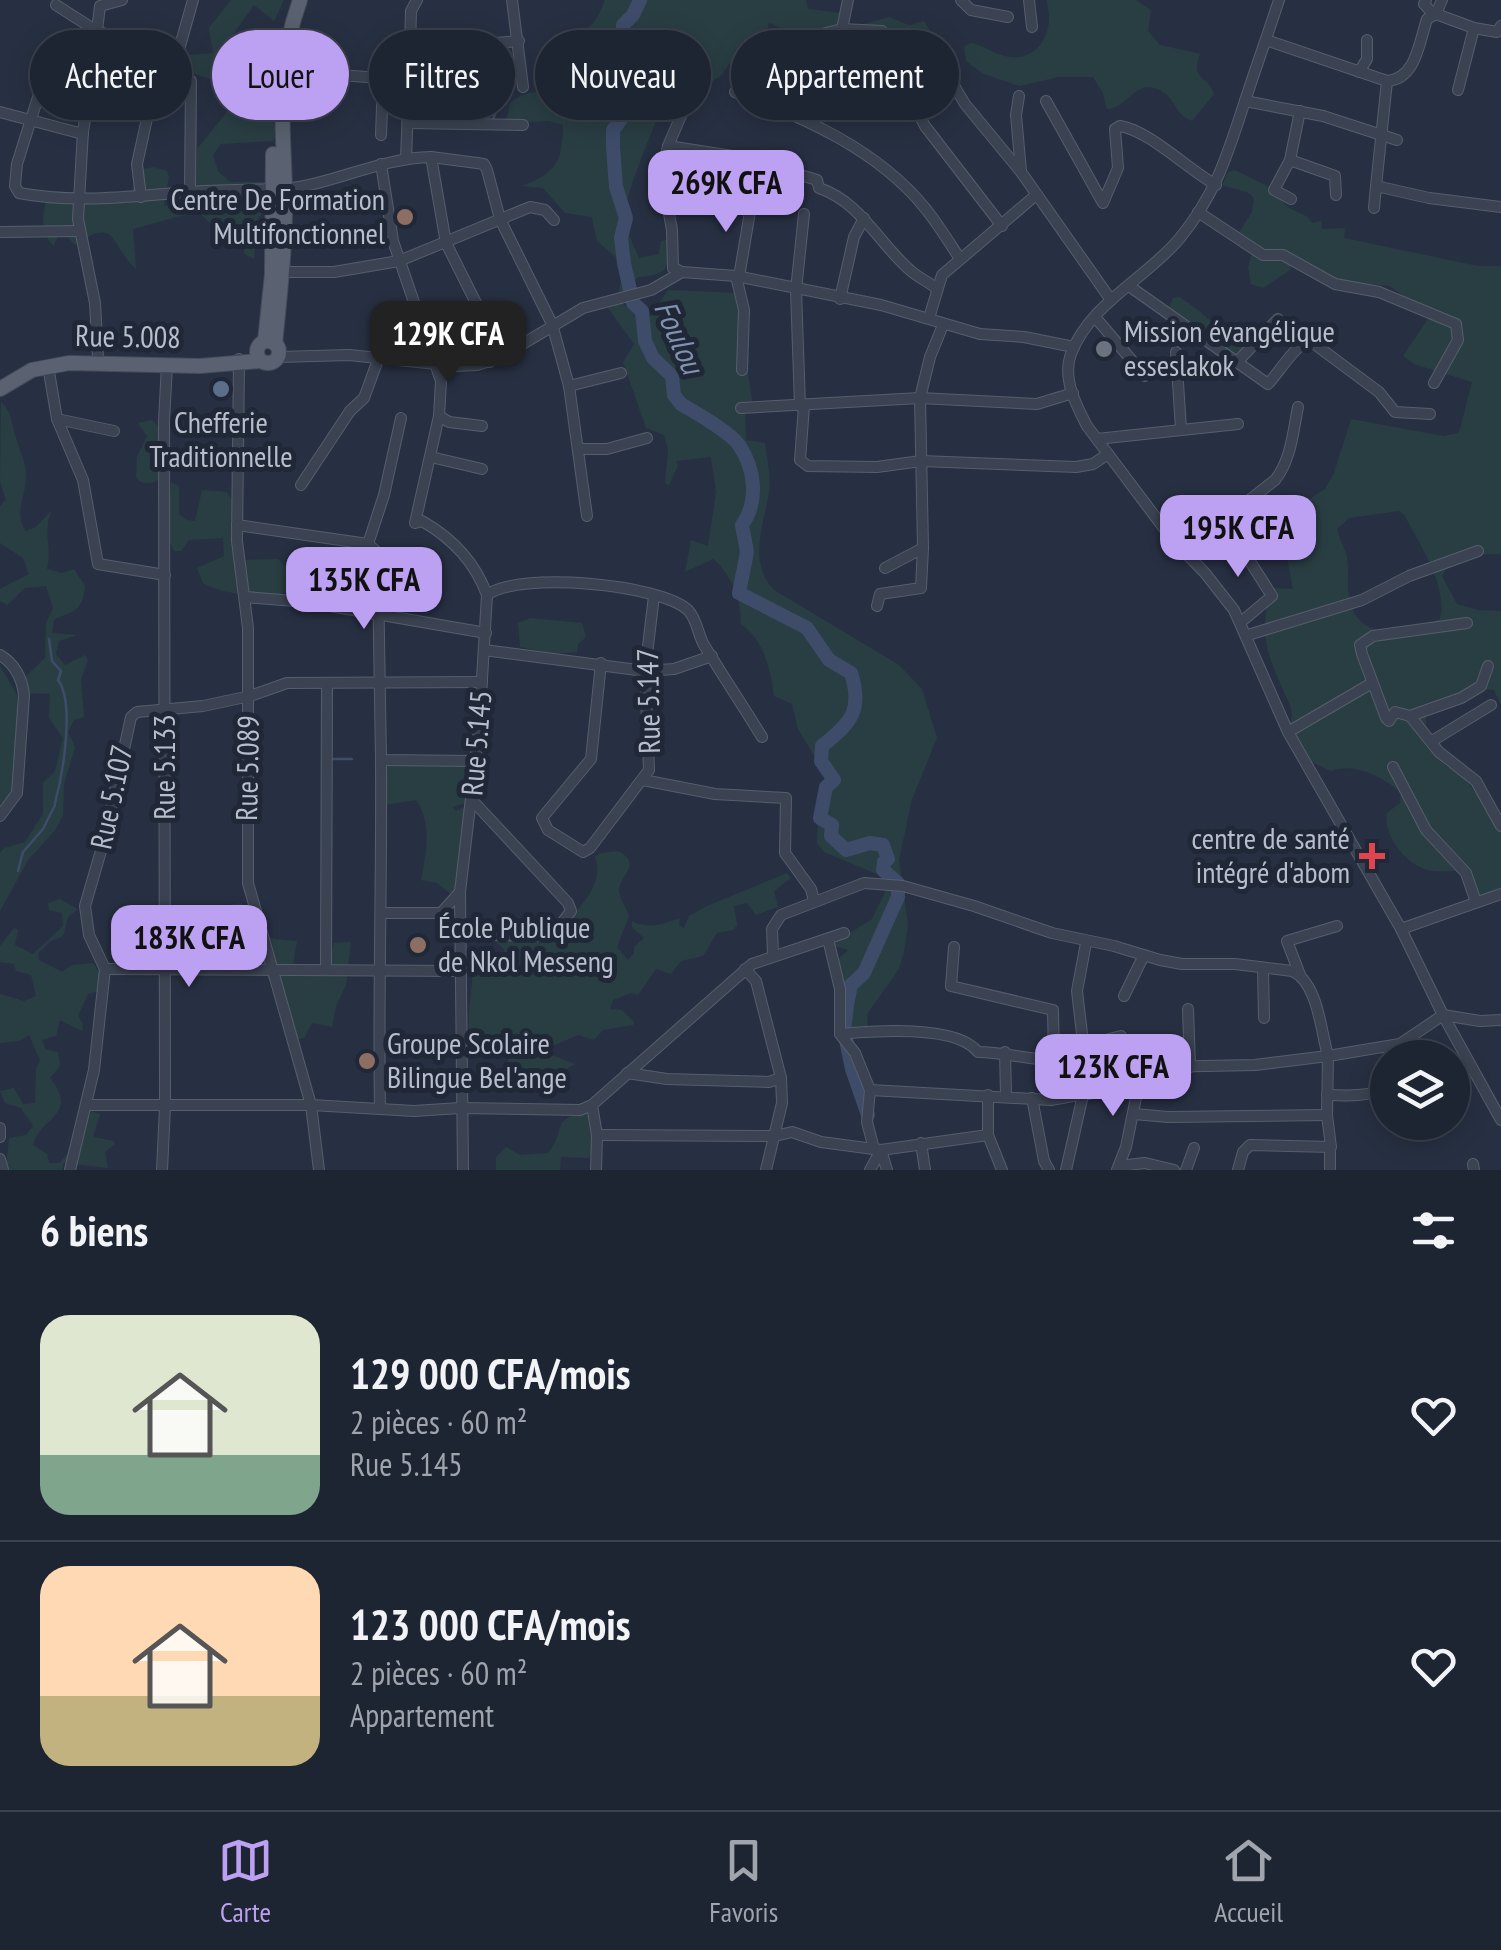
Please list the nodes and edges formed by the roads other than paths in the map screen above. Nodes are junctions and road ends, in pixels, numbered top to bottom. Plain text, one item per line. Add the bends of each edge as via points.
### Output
1 (122, 0) edge
2 (193, 0) edge
3 (290, 0) edge
4 (300, 0) edge
5 (417, 0) edge
6 (512, 0) edge
7 (848, 0) edge
8 (961, 0) edge
9 (1028, 0) edge
10 (1279, 0) edge
11 (1426, 0) edge
12 (1442, 0) edge
13 (56, 5) dead end
14 (1434, 14) junction
15 (1008, 17) dead end
16 (1032, 27) dead end
17 (1474, 28) junction
18 (842, 29) junction
19 (96, 30) joint
20 (184, 30) edge
21 (281, 30) edge
22 (289, 30) edge
23 (410, 30) edge
24 (838, 30) edge
25 (862, 30) edge
26 (1500, 31) edge
27 (1266, 40) junction
28 (1367, 40) dead end
29 (515, 41) edge
30 (519, 41) junction
31 (1359, 72) junction
32 (1387, 82) junction
33 (524, 87) dead end
34 (1458, 90) dead end
35 (959, 94) edge
36 (1019, 96) dead end
37 (1046, 101) dead end
38 (1245, 101) junction
39 (1300, 111) junction
40 (0, 112) edge
41 (32, 120) edge
42 (85, 120) edge
43 (147, 120) edge
44 (191, 120) edge
45 (276, 120) edge
46 (382, 120) edge
47 (679, 120) edge
48 (804, 120) edge
49 (922, 120) edge
50 (31, 123) junction
51 (409, 123) joint
52 (524, 124) dead end
53 (83, 134) junction
54 (381, 135) dead end
55 (1379, 136) junction
56 (1397, 140) dead end
57 (668, 146) junction
58 (430, 157) junction
59 (406, 158) junction
60 (1290, 160) junction
61 (382, 164) junction
62 (1021, 172) junction
63 (1216, 186) junction
64 (1376, 186) junction
65 (280, 189) junction
66 (190, 192) junction
67 (1336, 195) dead end
68 (1036, 196) junction
69 (141, 197) junction
70 (78, 200) junction
71 (752, 200) dead end
72 (1290, 200) dead end
73 (1501, 206) edge
74 (1374, 208) dead end
75 (1198, 212) junction
76 (804, 214) dead end
77 (864, 218) junction
78 (500, 219) junction
79 (554, 220) dead end
80 (1002, 226) junction
81 (79, 231) junction
82 (0, 232) edge
83 (446, 243) junction
84 (960, 259) junction
85 (399, 261) junction
86 (282, 272) junction
87 (682, 272) junction
88 (737, 276) junction
89 (1129, 286) junction
90 (938, 289) junction
91 (796, 290) junction
92 (840, 299) junction
93 (1111, 300) junction
94 (1096, 316) junction
95 (929, 318) junction
96 (1278, 319) dead end
97 (552, 324) junction
98 (943, 325) junction
99 (273, 347) junction
100 (1074, 347) junction
101 (1176, 352) dead end
102 (98, 358) junction
103 (379, 358) junction
104 (240, 361) junction
105 (1238, 361) junction
106 (490, 362) junction
107 (167, 364) junction
108 (438, 364) junction
109 (48, 366) junction
110 (742, 370) dead end
111 (621, 373) dead end
112 (1145, 376) dead end
113 (0, 381) edge
114 (1434, 383) dead end
115 (569, 386) junction
116 (0, 389) edge
117 (1072, 392) junction
118 (920, 398) junction
119 (802, 406) junction
120 (1298, 407) dead end
121 (741, 408) dead end
122 (1430, 414) dead end
123 (439, 416) junction
124 (401, 418) dead end
125 (56, 419) junction
126 (1238, 424) dead end
127 (482, 426) dead end
128 (114, 430) dead end
129 (1181, 430) junction
130 (647, 438) dead end
131 (1097, 439) junction
132 (579, 448) junction
133 (1108, 454) junction
134 (430, 456) junction
135 (921, 461) junction
136 (482, 469) dead end
137 (300, 484) dead end
138 (587, 516) dead end
139 (237, 525) junction
140 (1235, 538) dead end
141 (368, 544) junction
142 (923, 548) junction
143 (1184, 551) junction
144 (1478, 551) dead end
145 (885, 568) dead end
146 (165, 575) junction
147 (487, 595) junction
148 (654, 596) junction
149 (246, 597) junction
150 (877, 606) dead end
151 (379, 615) junction
152 (1241, 622) junction
153 (1467, 623) dead end
154 (486, 634) junction
155 (1248, 635) junction
156 (484, 650) junction
157 (0, 655) edge
158 (712, 656) junction
159 (601, 663) junction
160 (1488, 666) dead end
161 (645, 670) junction
162 (378, 682) junction
163 (482, 682) junction
164 (1372, 684) junction
165 (327, 685) junction
166 (250, 696) junction
167 (1491, 705) dead end
168 (164, 709) junction
169 (1410, 716) junction
170 (1288, 732) junction
171 (762, 737) dead end
172 (1432, 741) junction
173 (382, 760) junction
174 (475, 761) junction
175 (1393, 767) dead end
176 (643, 780) junction
177 (472, 800) junction
178 (0, 816) edge
179 (1500, 821) edge
180 (460, 892) junction
181 (1501, 894) edge
182 (814, 902) junction
183 (1476, 902) junction
184 (382, 912) junction
185 (441, 913) junction
186 (460, 913) junction
187 (1337, 926) dead end
188 (1400, 929) junction
189 (459, 934) junction
190 (844, 934) dead end
191 (828, 938) junction
192 (1086, 943) junction
193 (954, 947) dead end
194 (773, 954) junction
195 (1144, 955) junction
196 (745, 968) junction
197 (105, 969) junction
198 (273, 969) junction
199 (1263, 969) junction
200 (166, 970) junction
201 (326, 970) junction
202 (459, 971) junction
203 (378, 972) junction
204 (1300, 974) junction
205 (1124, 996) dead end
206 (1188, 1010) dead end
207 (1442, 1014) junction
208 (1264, 1018) dead end
209 (1501, 1020) edge
210 (840, 1034) junction
211 (1121, 1036) dead end
212 (1409, 1040) edge
213 (1082, 1046) junction
214 (1004, 1052) junction
215 (1370, 1053) edge
216 (1328, 1056) junction
217 (1054, 1060) junction
218 (1190, 1067) junction
219 (628, 1073) junction
220 (781, 1078) junction
221 (1140, 1078) junction
222 (870, 1090) junction
223 (1370, 1093) edge
224 (1006, 1095) junction
225 (1086, 1095) junction
226 (988, 1096) junction
227 (1327, 1096) junction
228 (1032, 1098) junction
229 (1062, 1098) junction
230 (88, 1105) junction
231 (311, 1105) junction
232 (592, 1106) junction
233 (165, 1107) junction
234 (380, 1108) junction
235 (460, 1108) junction
236 (1134, 1114) junction
237 (1327, 1115) junction
238 (1501, 1120) edge
239 (0, 1128) edge
240 (598, 1134) junction
241 (988, 1135) junction
242 (775, 1136) junction
243 (0, 1138) edge
244 (921, 1143) junction
245 (1194, 1148) dead end
246 (877, 1150) junction
247 (1330, 1152) dead end
248 (0, 1159) edge
249 (1118, 1168) edge
250 (3, 1170) edge
251 (71, 1170) edge
252 (162, 1170) edge
253 (320, 1170) edge
254 (462, 1170) edge
255 (596, 1170) edge
256 (766, 1170) edge
257 (870, 1170) edge
258 (887, 1170) edge
259 (925, 1170) edge
260 (1002, 1170) edge
261 (1049, 1170) edge
262 (1066, 1170) edge
263 (1174, 1170) edge
264 (1186, 1170) edge
265 (1238, 1170) edge
266 (1330, 1170) edge

1 - 19 street via 100,6
2 - 20 street
3 - 21 main road
4 - 22 main road
5 - 23 street
6 - 30 street
7 - 18 street
8 - 15 street via 971,10
9 - 16 street
10 - 27 street
11 - 14 street
12 - 14 street
13 - 19 street
14 - 17 street
14 - 32 street via 1404,77
17 - 26 street
17 - 34 street
18 - 24 street
18 - 25 street
27 - 31 street
27 - 38 street
28 - 31 street
29 - 30 street
30 - 33 street
31 - 32 street
32 - 55 street
35 - 62 street
36 - 62 street
37 - 63 street via 1102,203 1118,168 1120,126
38 - 39 street
38 - 63 street
39 - 55 street
39 - 60 street
40 - 50 street
41 - 50 street
42 - 53 street
43 - 69 street via 136,164
44 - 66 street
45 - 65 main road
46 - 54 street
47 - 57 street
48 - 84 street via 896,178
49 - 80 street
50 - 53 street
50 - 70 street via 16,191
51 - 52 street
51 - 59 street
53 - 70 street
55 - 56 street
55 - 64 street
57 - 77 street via 745,158 816,180
57 - 87 street via 662,176 674,268
58 - 59 street
58 - 78 street via 484,164
58 - 83 street
59 - 61 street
60 - 67 street via 1335,176
60 - 72 street via 1274,190
61 - 65 street
61 - 85 street
62 - 68 street
63 - 75 street
64 - 73 street
64 - 74 street
65 - 66 street
65 - 86 main road
65 - 99 main road
66 - 69 street
68 - 80 street
68 - 93 street
69 - 70 street
70 - 81 street
71 - 88 street
75 - 89 street
75 - 114 street via 1263,255 1283,255 1335,284 1380,292 1456,324 1458,340
76 - 91 street
77 - 90 street via 911,271
77 - 92 street
78 - 79 street via 536,207
78 - 83 street
78 - 97 street
80 - 84 street
81 - 82 street
81 - 102 street via 96,303
83 - 85 street
83 - 106 street via 476,303
84 - 90 street via 942,275
85 - 86 street
85 - 108 street
86 - 99 main road
87 - 88 street
87 - 97 street
88 - 91 street
88 - 110 street via 744,310
89 - 93 street
89 - 105 street
90 - 95 street
91 - 92 street
91 - 119 street
92 - 95 street
93 - 94 street
94 - 100 street
94 - 112 street
95 - 98 street
96 - 105 street
97 - 106 street
97 - 115 street
98 - 100 street
98 - 118 street
99 - 103 street
99 - 104 main road, Rue 5.008 via 259,345 259,358
100 - 117 street via 1068,364
101 - 129 street
102 - 104 main road, Rue 5.008
102 - 113 main road, Rue 5.008 via 46,361
103 - 108 street
103 - 137 street via 364,398
104 - 107 main road, Rue 5.008
104 - 139 street, Rue 5.089
105 - 122 street via 1268,384 1309,340 1379,392 1395,412
106 - 108 street
107 - 109 main road, Rue 5.008
107 - 146 street, Rue 5.133
108 - 123 street
109 - 116 main road, Rue 5.008
109 - 125 street
111 - 115 street
115 - 132 street
117 - 118 street via 1037,404
117 - 131 street
118 - 119 street
118 - 135 street
119 - 121 street
119 - 135 street via 803,464
120 - 143 street via 1288,456 1275,480
123 - 127 street
123 - 134 street
124 - 141 street
125 - 128 street
125 - 146 street via 84,480 98,564
126 - 129 street
129 - 131 street
130 - 132 street via 607,450
131 - 133 street
132 - 138 street
133 - 135 street via 1076,467
133 - 143 street
134 - 136 street
134 - 147 street via 415,523 452,539
135 - 142 street
139 - 141 street
139 - 149 street, Rue 5.089
140 - 152 street via 1272,596
141 - 151 street via 376,556
142 - 145 street
142 - 150 street via 921,588 880,594
143 - 152 street
144 - 155 street via 1362,600
146 - 168 street, Rue 5.133
147 - 148 street via 498,586 575,581
147 - 154 street, Rue 5.145
148 - 158 street via 688,610
148 - 161 street, Rue 5.147
149 - 151 street
149 - 166 street, Rue 5.089
151 - 154 street
151 - 162 street
152 - 155 street
153 - 164 street via 1368,638 1360,646
154 - 156 street, Rue 5.145
155 - 170 street
156 - 159 street
156 - 163 street, Rue 5.145
157 - 178 street via 15,668 24,695 17,792
158 - 161 street via 674,670
158 - 171 street
159 - 161 street
159 - 176 street, Rue 5.147 via 591,759 544,812 542,825 586,852
160 - 169 street via 1476,690
161 - 176 street, Rue 5.147 via 651,762
162 - 163 street, Rue 5.107
162 - 165 street, Rue 5.107
162 - 173 street
163 - 174 street, Rue 5.145
164 - 169 street via 1389,721 1395,712
164 - 170 street
165 - 166 street, Rue 5.107 via 287,683
165 - 201 street
166 - 168 street, Rue 5.107
166 - 198 street, Rue 5.089 via 248,884
167 - 172 street
168 - 197 street, Rue 5.107 via 137,712 127,723 85,906
168 - 200 street, Rue 5.133
169 - 172 street
170 - 188 street
172 - 179 street via 1476,781
173 - 174 street
173 - 184 street
174 - 177 street, Rue 5.145
175 - 183 street via 1426,830 1466,872
176 - 182 street via 786,798 785,853
177 - 180 street, Rue 5.145
177 - 189 street via 571,911 543,936
180 - 185 street
180 - 186 street, Rue 5.145
181 - 183 street
182 - 192 street via 864,883 899,885
182 - 194 street via 775,920
183 - 188 street
184 - 185 street
184 - 203 street
185 - 186 street
186 - 189 street, Rue 5.145
187 - 204 street via 1287,941
188 - 207 street
189 - 202 street, Rue 5.145
190 - 191 street
191 - 194 street
191 - 210 street via 840,989
192 - 195 street
192 - 213 street via 1078,991
193 - 217 street via 951,986 1055,1013
194 - 196 street
195 - 199 street
195 - 205 street
196 - 219 street
196 - 220 street via 756,980
197 - 200 street
197 - 230 street, Rue 5.107
198 - 200 street
198 - 201 street
198 - 231 street, Rue 5.089
199 - 204 street
199 - 208 street
200 - 233 street, Rue 5.133
201 - 203 street
202 - 203 street
202 - 235 street, Rue 5.145
203 - 234 street
204 - 216 street
206 - 218 street
207 - 209 street
207 - 212 street
207 - 238 street
210 - 214 street via 917,1032 965,1041 978,1052
210 - 222 street
211 - 213 street
213 - 225 street
214 - 217 street
214 - 224 street
215 - 216 street
216 - 218 street
216 - 227 street
217 - 229 street
218 - 221 street via 1154,1067
219 - 220 street via 684,1080
219 - 232 street
220 - 242 street
221 - 225 street
221 - 236 street
222 - 226 street
222 - 246 street via 867,1122
223 - 227 street
224 - 226 street
224 - 228 street
225 - 229 street
225 - 262 street
226 - 241 street
227 - 237 street
228 - 229 street
228 - 261 street
230 - 233 street
230 - 251 street, Rue 5.107
231 - 233 street
231 - 234 street
231 - 253 street, Rue 5.089
232 - 235 street
232 - 240 street
233 - 252 street, Rue 5.133
234 - 235 street
235 - 254 street, Rue 5.145
236 - 237 street
236 - 249 street
237 - 265 street via 1331,1146 1250,1146
239 - 243 street
240 - 242 street
240 - 255 street
241 - 244 street
241 - 260 street
242 - 246 street via 792,1132
242 - 256 street
244 - 246 street
244 - 259 street
245 - 264 street
246 - 257 street
246 - 258 street
247 - 266 street
248 - 250 street
249 - 263 street via 1145,1163

